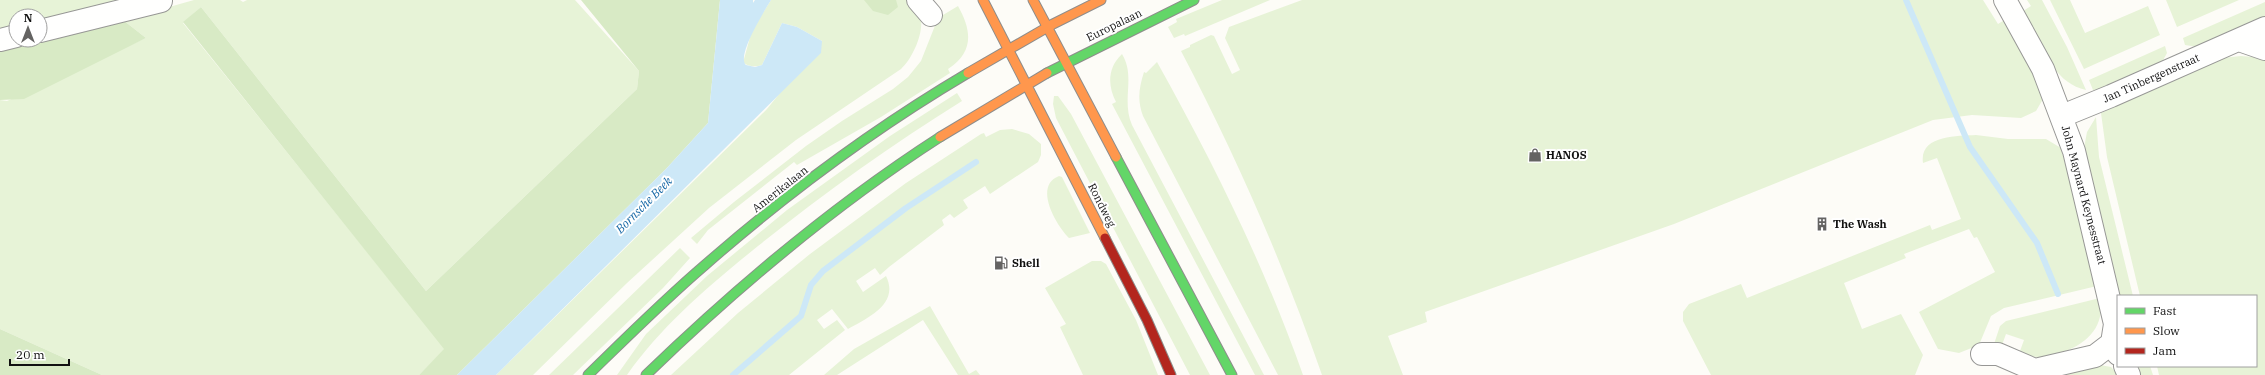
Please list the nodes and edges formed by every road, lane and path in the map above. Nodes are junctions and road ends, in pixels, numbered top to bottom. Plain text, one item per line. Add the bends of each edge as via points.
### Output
1 (983, 0) edge
2 (1032, 0) edge
3 (1101, 0) edge
4 (1194, 0) edge
5 (2005, 0) edge
6 (161, 1) dead end
7 (1047, 27) junction
8 (48, 28) edge
9 (2265, 28) edge
10 (2239, 40) junction
11 (1009, 48) junction
12 (2265, 49) edge
13 (1066, 62) junction
14 (1026, 84) junction
15 (2062, 116) junction
16 (638, 326) junction
17 (2115, 348) edge
18 (1982, 354) dead end
19 (610, 367) dead end
20 (588, 375) edge
21 (646, 375) edge
22 (1171, 375) edge
23 (1232, 375) edge

1 - 11 main road, Rondweg
2 - 7 main road
3 - 7 main road
4 - 13 main road, Europalaan
5 - 15 street, John Maynard Keynesstraat via 2038,59
6 - 8 street
7 - 11 main road, Amerikalaan
7 - 13 main road
9 - 10 street, Jan Tinbergenstraat
10 - 12 street
10 - 15 street, Jan Tinbergenstraat
11 - 14 main road, Rondweg
11 - 16 main road, Amerikalaan via 886,126 830,165 743,232
13 - 14 main road, Europalaan
13 - 23 main road
14 - 21 main road via 904,162 790,245 694,327
14 - 22 main road, Rondweg via 1147,320
15 - 17 street, John Maynard Keynesstraat via 2074,151 2108,290 2115,324
16 - 19 main road
16 - 20 main road, Amerikalaan
17 - 18 street via 2095,356 2035,370 1998,354

